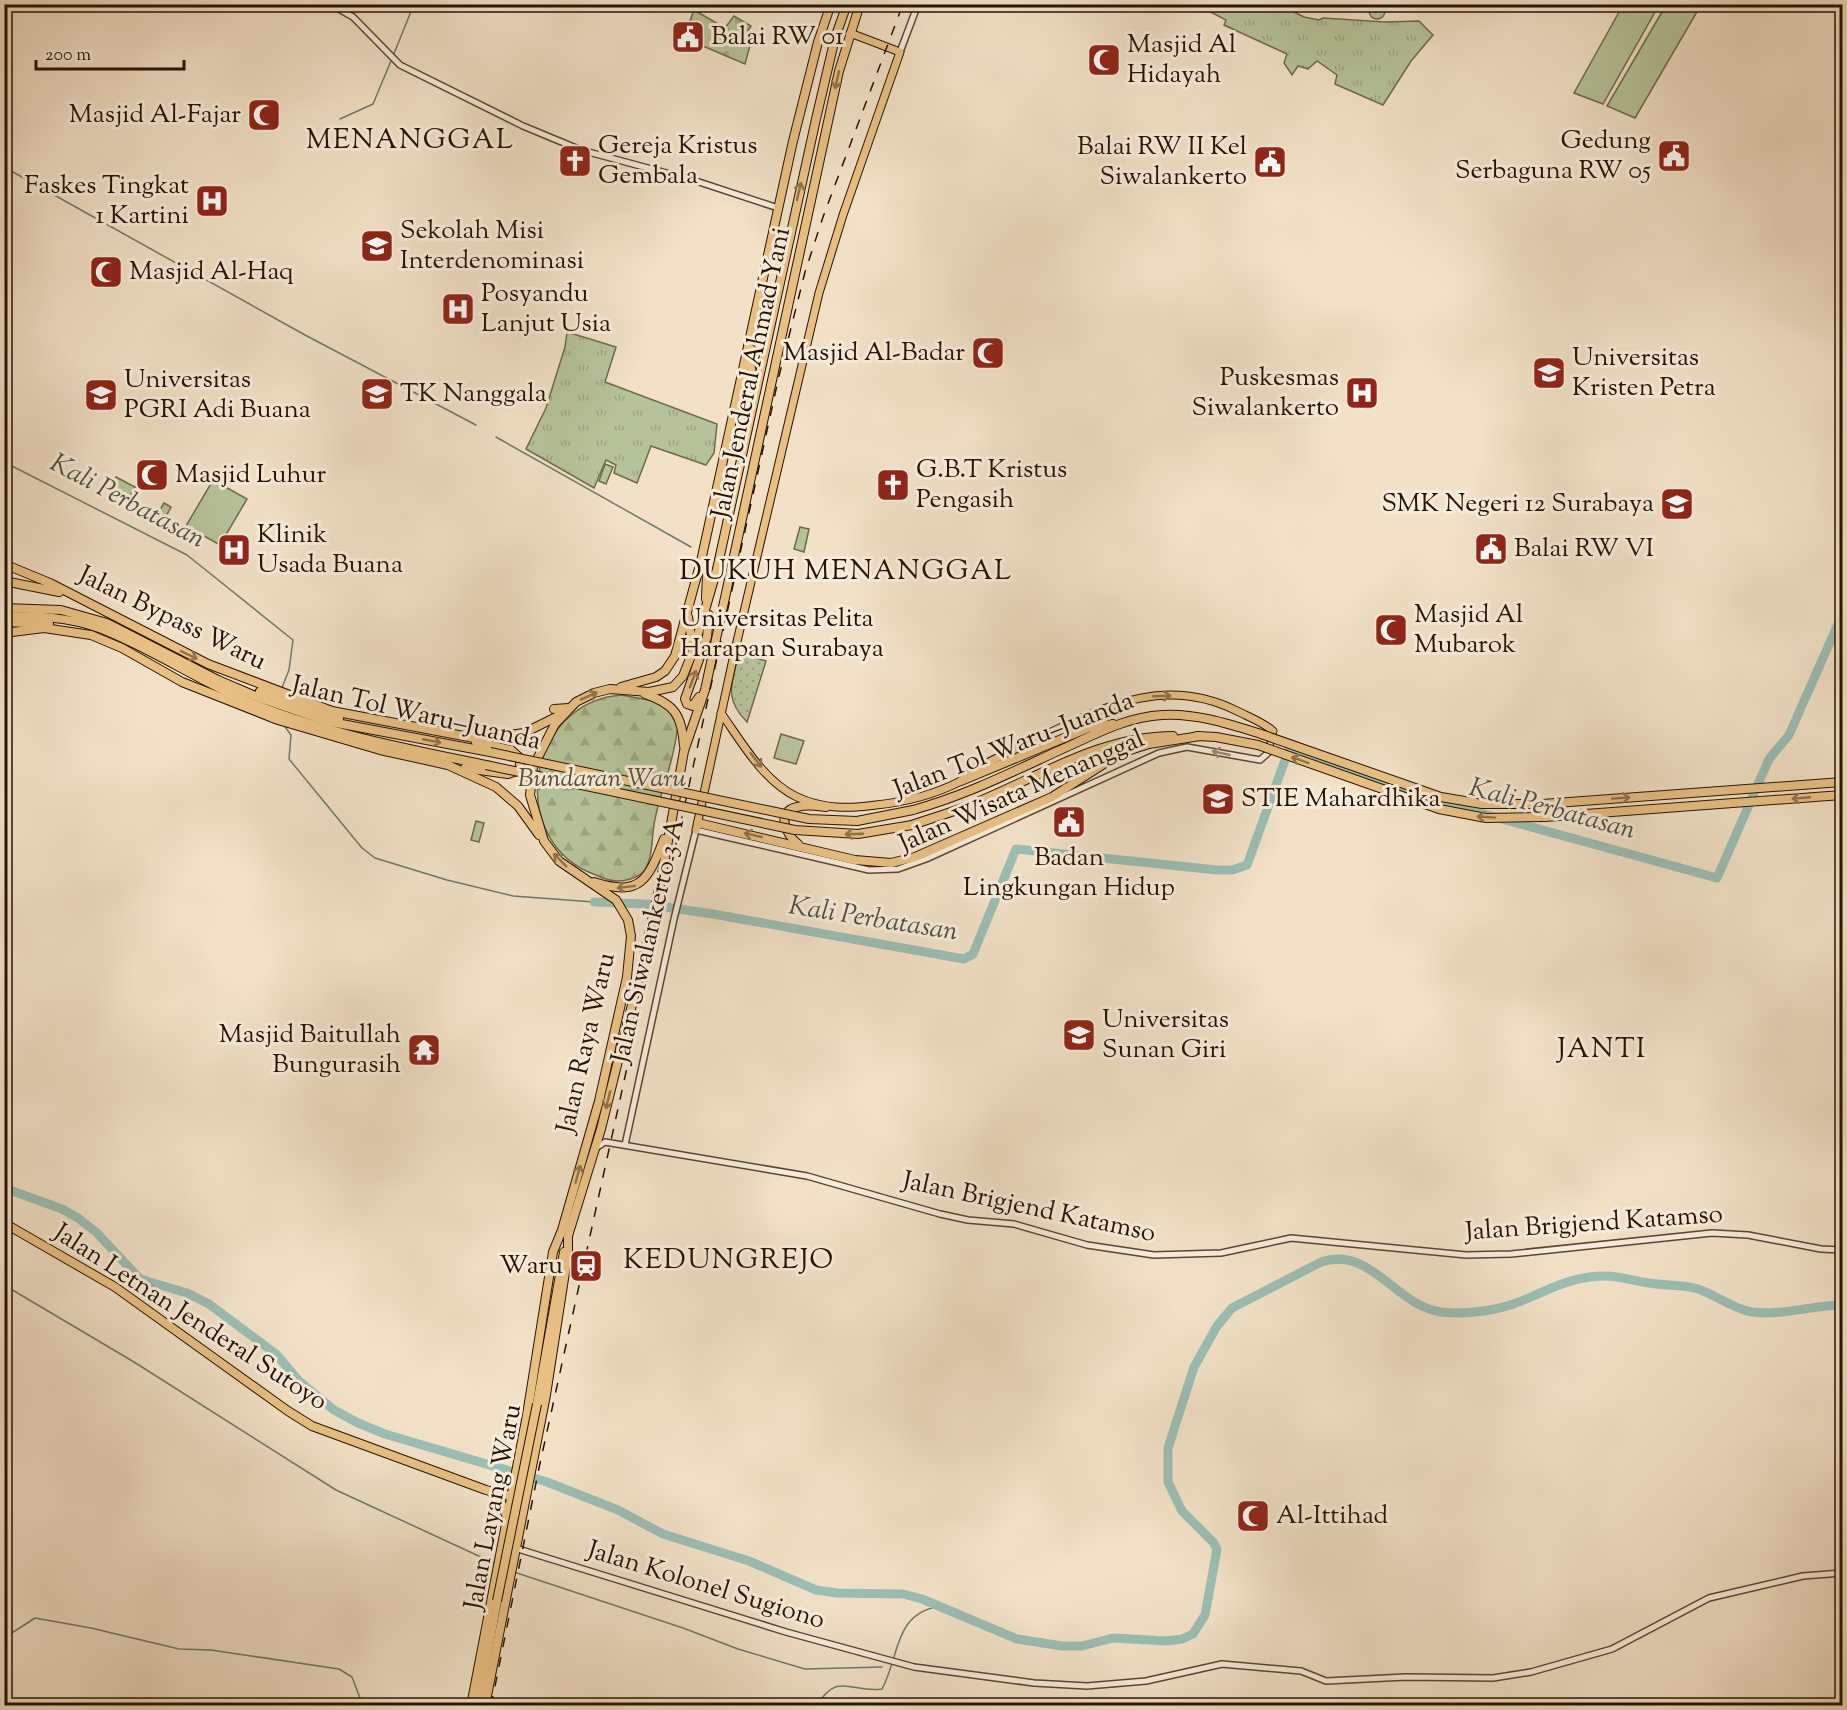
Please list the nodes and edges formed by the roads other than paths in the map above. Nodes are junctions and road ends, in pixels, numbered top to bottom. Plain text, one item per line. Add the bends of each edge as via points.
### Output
1 (330, 4) edge
2 (831, 4) edge
3 (847, 4) edge
4 (860, 4) edge
5 (918, 4) edge
6 (850, 33) junction
7 (900, 52) junction
8 (777, 208) junction
9 (757, 300) junction
10 (756, 392) junction
11 (701, 561) junction
12 (4, 564) edge
13 (4, 581) edge
14 (708, 606) junction
15 (4, 608) edge
16 (96, 608) junction
17 (688, 615) junction
18 (4, 616) edge
19 (705, 619) junction
20 (4, 622) edge
21 (6, 632) edge
22 (91, 635) junction
23 (693, 651) junction
24 (136, 657) junction
25 (709, 665) junction
26 (209, 684) junction
27 (616, 688) junction
28 (629, 689) junction
29 (275, 705) junction
30 (287, 709) junction
31 (554, 709) dead end
32 (567, 709) junction
33 (721, 713) junction
34 (1118, 724) junction
35 (1273, 731) joint
36 (1200, 736) junction
37 (463, 738) junction
38 (684, 751) junction
39 (448, 765) junction
40 (961, 781) junction
41 (1842, 782) edge
42 (1842, 795) edge
43 (826, 807) junction
44 (669, 826) junction
45 (697, 826) junction
46 (544, 841) junction
47 (804, 848) junction
48 (580, 876) junction
49 (601, 1129) junction
50 (605, 1142) junction
51 (625, 1145) junction
52 (595, 1149) junction
53 (4, 1223) edge
54 (565, 1233) junction
55 (1842, 1250) edge
56 (513, 1483) junction
57 (528, 1487) junction
58 (486, 1490) junction
59 (510, 1496) junction
60 (525, 1500) junction
61 (507, 1516) junction
62 (515, 1548) junction
63 (1842, 1573) edge
64 (478, 1705) edge
65 (471, 1706) edge
66 (485, 1706) edge

1 - 8 street via 353,17 407,69 523,126 593,154 696,181
2 - 8 highway
10 -> 3 highway, Jalan Jenderal Ahmad Yani via 816,119
4 - 6 highway, Jalan Jenderal Ahmad Yani
5 - 7 street
6 - 7 main road
6 -> 25 highway, Jalan Jenderal Ahmad Yani
7 - 33 main road, Jalan Siwalankerto 3 A via 819,293
8 - 9 highway
9 - 10 highway via 760,307 749,358
9 - 11 highway
10 - 14 highway, Jalan Jenderal Ahmad Yani
11 - 17 highway
11 - 19 highway via 707,573
12 - 16 highway, Jalan Bypass Waru
13 - 16 highway via 43,587
14 - 19 highway, Jalan Jenderal Ahmad Yani
25 -> 14 highway via 697,703 689,705 685,695 706,637
15 - 29 highway, Jalan Tol Waru–Juanda via 61,610 107,623
16 -> 29 highway, Jalan Bypass Waru via 233,675
17 - 23 highway
17 - 27 highway via 675,656 665,671
18 - 26 highway, Jalan Tol Waru–Juanda via 56,618 99,628
19 - 23 highway, Jalan Jenderal Ahmad Yani
20 - 22 highway via 54,624
21 - 22 highway, Jalan Bypass Waru via 56,629
22 - 24 highway, Jalan Bypass Waru
23 - 28 highway, Jalan Jenderal Ahmad Yani via 683,676 673,687 657,692
24 - 26 highway
24 - 29 highway, Jalan Bypass Waru via 182,682
25 - 38 highway, Jalan Jenderal Ahmad Yani via 705,690
26 - 29 highway, Jalan Tol Waru–Juanda
27 - 28 highway, Jalan Raya Waru
32 -> 27 highway, Jalan Raya Waru via 594,693
28 - 38 highway via 656,698 674,710 681,721
29 - 30 highway, Jalan Tol Waru–Juanda
29 - 30 highway
30 -> 34 highway, Jalan Tol Waru–Juanda, bridge via 374,731 809,819 857,820 913,810 993,782
36 -> 30 highway, Jalan Tol Waru–Juanda, bridge via 1152,737 1106,747 965,807 912,825 858,834 795,830 486,765 369,739
30 - 37 highway, Jalan Bypass Waru via 346,715
30 - 39 highway via 380,750
31 - 32 highway
32 - 37 highway, Jalan Bypass Waru via 539,727 509,737
32 - 46 highway, Jalan Raya Waru via 541,749 531,777 530,795
33 -> 43 main road via 777,783 796,796
33 - 45 main road, Jalan Siwalankerto 3 A
34 - 40 highway via 1103,723 1089,728
34 -> 41 highway, Jalan Tol Waru–Juanda, bridge via 1145,717 1185,715 1261,734 1441,797 1482,804 1542,804
40 -> 35 main road via 976,769 1074,721 1142,697 1206,698
35 -> 45 street, Jalan Wisata Menanggal via 1268,753 1260,760 1202,749 1168,750 898,869 859,868
42 -> 36 highway, Jalan Tol Waru–Juanda, bridge via 1486,818 1439,809 1258,745
36 - 47 highway via 1121,753 1052,796 906,860 878,863
37 - 39 highway via 516,753 521,759 519,770 508,774
38 - 44 highway, Jalan Raya Waru
39 - 46 highway via 478,776 502,792 518,806
40 - 43 main road via 897,803
43 - 47 highway via 798,806 787,814 786,833
44 -> 48 highway via 653,867 638,885 616,888
44 -> 49 highway, Jalan Raya Waru via 652,920
47 -> 45 highway
45 - 51 street, Jalan Siwalankerto 3 A
48 -> 46 highway, Jalan Raya Waru via 559,861
54 -> 48 highway, Jalan Raya Waru via 631,948 628,920 616,900
49 - 50 street
49 - 52 highway, Jalan Raya Waru
50 - 51 street, Jalan Brigjend Katamso
50 - 52 street
51 - 55 street, Jalan Brigjend Katamso via 807,1176 949,1215 1014,1224 1087,1245 1154,1255 1221,1253 1291,1238 1466,1254 1511,1254 1712,1233
52 - 54 highway, Jalan Raya Waru
53 - 58 highway, Jalan Letnan Jenderal Sutoyo via 115,1287 305,1422
54 - 56 highway, Jalan Raya Waru via 553,1252
54 - 57 highway, Jalan Raya Waru via 568,1253
54 - 64 highway, Jalan Layang Waru, bridge via 537,1404
56 - 57 highway via 521,1492
56 - 58 highway
56 - 59 highway, Jalan Raya Waru
57 - 60 highway, Jalan Raya Waru
58 - 59 highway, Jalan Letnan Jenderal Sutoyo
58 - 61 highway via 500,1500
59 - 60 highway, Jalan Letnan Jenderal Sutoyo
59 - 61 highway, Jalan Raya Waru
60 - 62 highway, Jalan Raya Waru
61 - 65 highway, Jalan Raya Waru
62 - 63 street, Jalan Kolonel Sugiono via 896,1663 1072,1686 1146,1681 1222,1664 1301,1671 1338,1681 1501,1678 1612,1649 1709,1598 1803,1576
62 - 66 highway, Jalan Raya Waru

